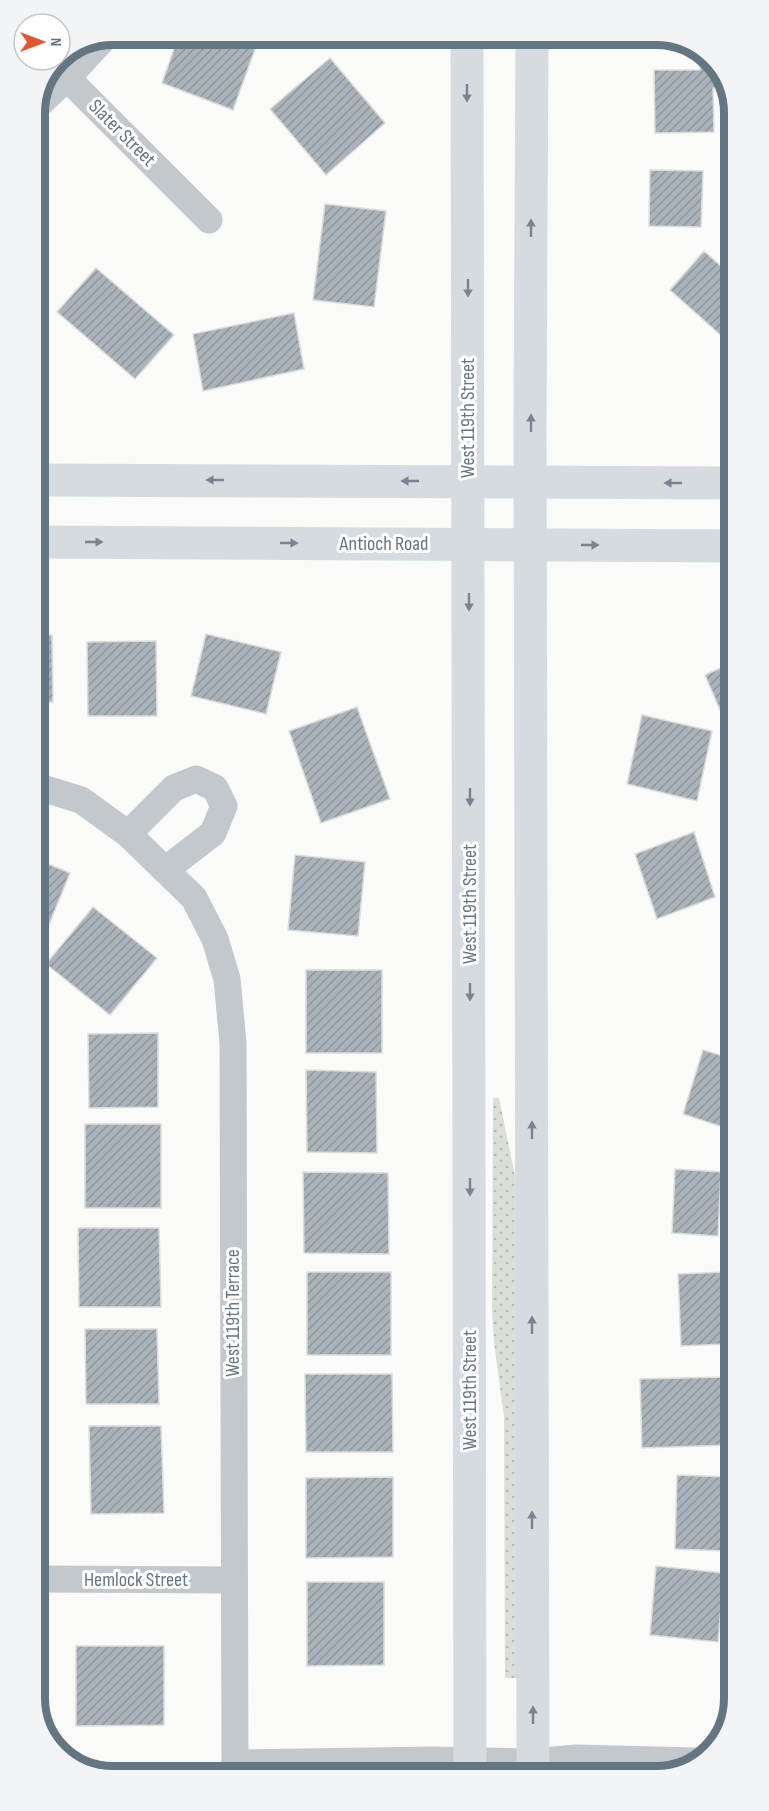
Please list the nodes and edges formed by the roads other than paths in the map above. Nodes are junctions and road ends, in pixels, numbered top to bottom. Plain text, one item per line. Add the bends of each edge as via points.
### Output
1 (467, 45) edge
2 (532, 45) edge
3 (95, 48) edge
4 (67, 78) junction
5 (47, 97) edge
6 (209, 220) dead end
7 (45, 480) edge
8 (469, 481) junction
9 (531, 482) junction
10 (724, 483) edge
11 (45, 542) edge
12 (470, 544) junction
13 (531, 544) junction
14 (724, 546) edge
15 (45, 789) edge
16 (128, 834) junction
17 (165, 870) junction
18 (45, 1579) edge
19 (234, 1580) junction
20 (682, 1761) edge
21 (235, 1766) edge
22 (470, 1766) edge
23 (533, 1766) edge
24 (542, 1766) edge

1 -> 8 main road, West 119th Street
9 -> 2 main road
3 - 4 street
4 - 5 street
4 - 6 street, Slater Street
8 -> 7 main road
8 - 9 main road
8 - 12 main road, West 119th Street
10 -> 9 main road
9 - 13 main road
11 -> 12 main road, Antioch Road
12 - 13 main road, Antioch Road
12 -> 22 main road, West 119th Street
13 -> 14 main road, Antioch Road
23 -> 13 main road
15 - 16 street, West 119th Terrace via 81,800
16 - 17 street, West 119th Terrace
16 - 17 street via 174,788 196,779 215,788 224,806 213,833
17 - 19 street, West 119th Terrace via 194,898 215,939 230,1004
18 - 19 street, Hemlock Street
19 - 21 street, West 119th Terrace
20 - 24 street via 576,1758

